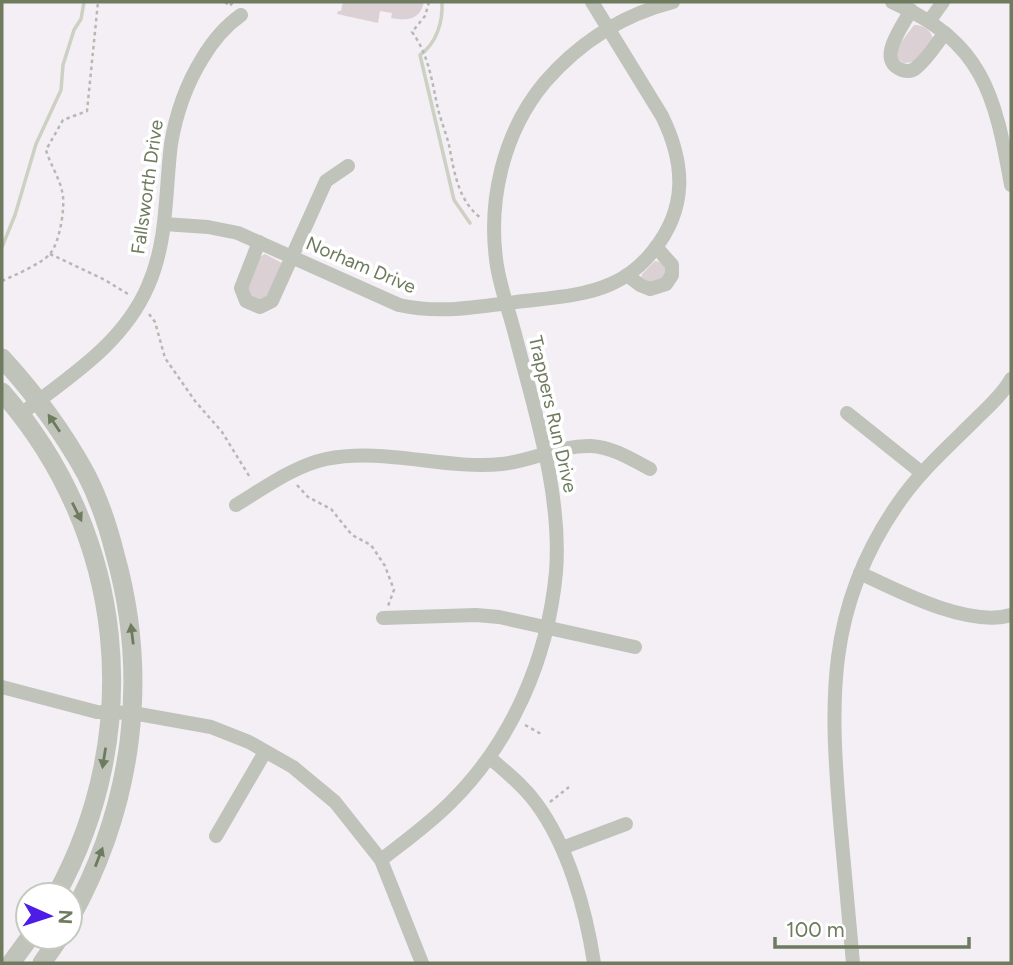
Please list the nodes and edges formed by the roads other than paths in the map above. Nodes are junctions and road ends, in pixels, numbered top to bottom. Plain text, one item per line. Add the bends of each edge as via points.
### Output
1 (592, 2) edge
2 (673, 2) edge
3 (892, 2) edge
4 (943, 2) edge
5 (911, 10) junction
6 (241, 15) dead end
7 (930, 20) junction
8 (608, 28) junction
9 (945, 33) junction
10 (348, 166) dead end
11 (1011, 185) edge
12 (164, 223) junction
13 (260, 242) junction
14 (656, 247) junction
15 (292, 257) junction
16 (627, 275) junction
17 (507, 303) junction
18 (2, 358) edge
19 (1011, 379) edge
20 (2, 392) edge
21 (39, 400) junction
22 (847, 413) dead end
23 (21, 414) junction
24 (544, 454) junction
25 (650, 469) dead end
26 (922, 472) junction
27 (236, 505) dead end
28 (860, 573) junction
29 (1011, 615) edge
30 (383, 618) road end
31 (546, 627) junction
32 (635, 647) dead end
33 (2, 687) edge
34 (111, 713) junction
35 (133, 713) junction
36 (265, 752) junction
37 (490, 758) junction
38 (626, 824) dead end
39 (216, 836) dead end
40 (562, 848) junction
41 (381, 860) junction
42 (63, 881) edge
43 (84, 895) edge
44 (422, 963) edge
45 (594, 963) edge
46 (853, 963) edge

1 - 8 street, Norham Drive
2 - 8 street, Trappers Run Drive
3 - 5 street
4 - 7 street
5 - 7 street
5 - 9 street via 889,51 891,62 899,69 909,72 916,68
6 - 12 street, Fallsworth Drive via 210,46 184,96 171,145
7 - 9 street
8 - 14 street, Norham Drive via 662,116 677,157 676,209
8 - 17 street, Trappers Run Drive via 570,55 537,92 503,163 495,202 496,259
9 - 11 street via 986,83 996,108
10 - 15 street via 326,181
12 - 13 street, Norham Drive via 223,229
12 - 21 street, Fallsworth Drive via 149,286 128,321 105,348
13 - 15 street, Norham Drive
13 - 15 street via 241,288 250,304 260,307 272,301
14 - 16 street, Norham Drive
14 - 16 street via 672,265 666,284 650,289
15 - 17 street, Norham Drive via 399,305 451,310
16 - 17 street, Norham Drive via 588,292
17 - 24 street, Trappers Run Drive
18 - 21 street
19 - 26 street
20 - 23 street
21 - 23 street, Fallsworth Drive
35 -> 21 street via 129,614 108,527 86,474
22 - 26 street
23 -> 34 street via 82,523 103,590 113,659
24 - 25 street via 601,447
24 - 27 street via 488,465 352,456 325,460 288,474
24 - 31 street, Trappers Run Drive via 557,547
26 - 28 street via 880,531
28 - 29 street via 966,615
28 - 46 street via 838,649 833,705
30 - 31 street via 476,615
31 - 32 street
31 - 37 street, Trappers Run Drive via 524,697
33 - 34 street
34 - 35 street
34 -> 42 street via 93,807
35 - 36 street via 211,727
43 -> 35 street via 108,836
36 - 39 street
36 - 41 street via 293,767 335,802
37 - 40 street via 540,809
37 - 41 street, Trappers Run Drive via 450,804
38 - 40 street
40 - 45 street
41 - 44 street

